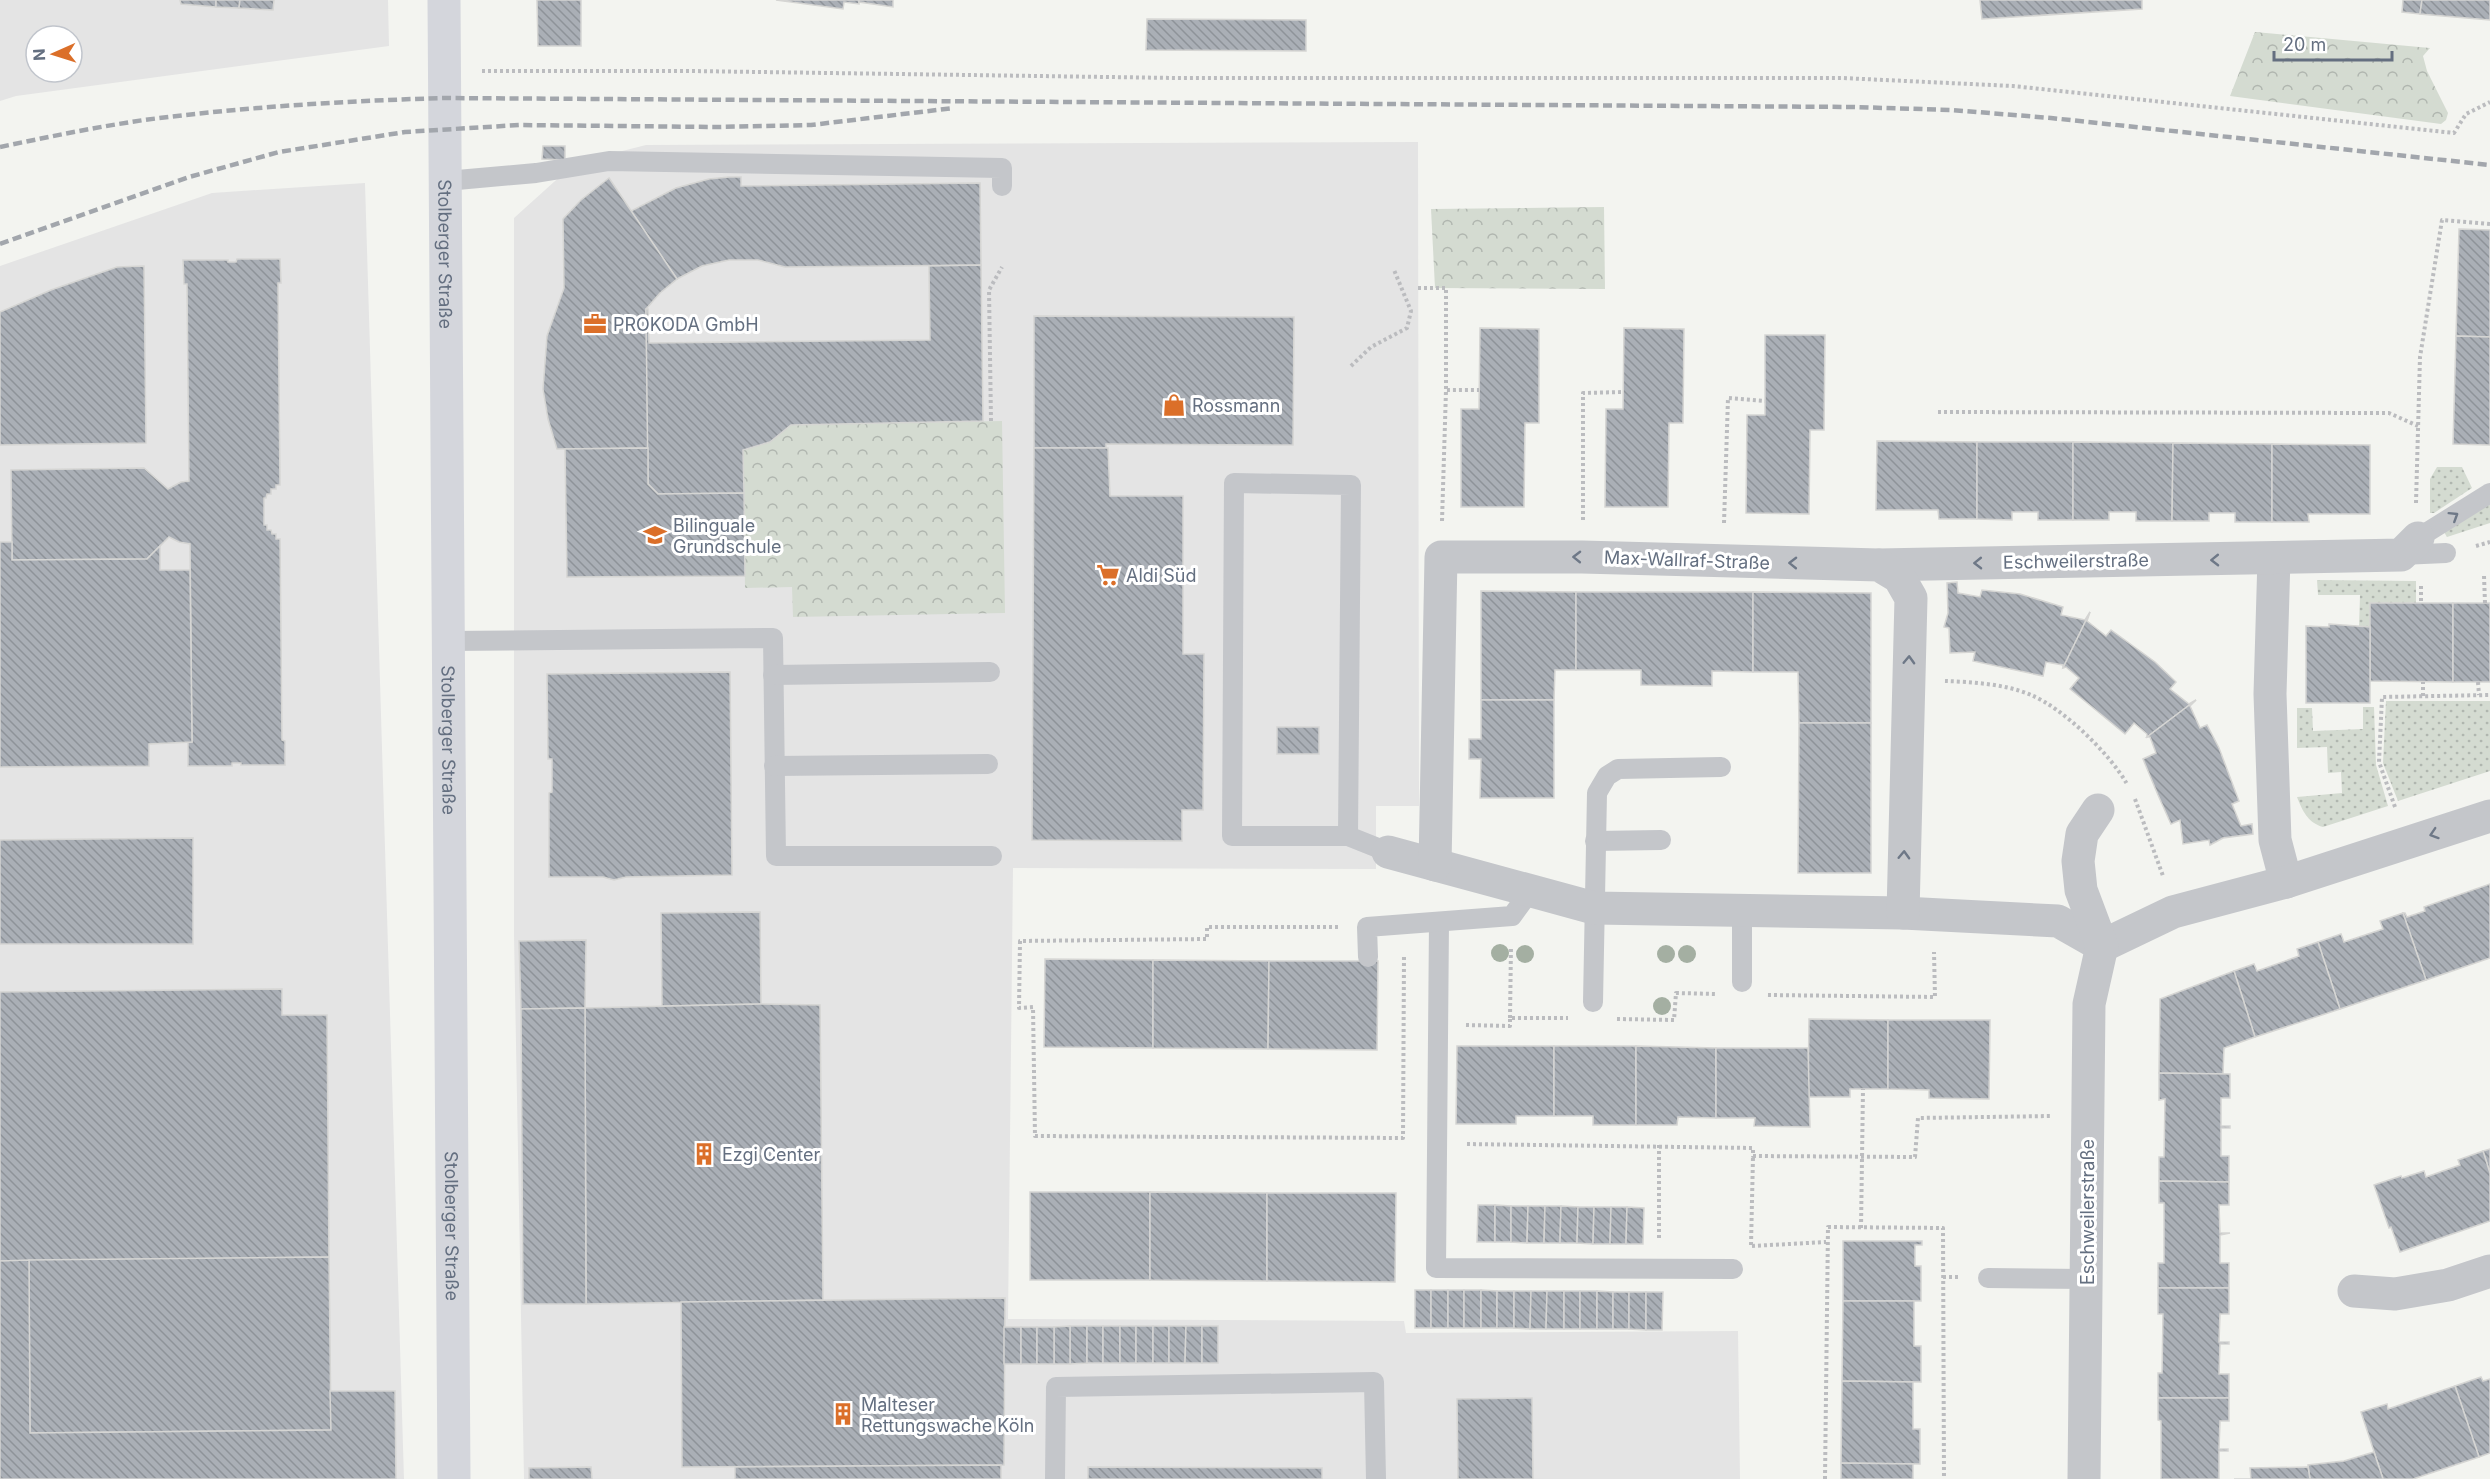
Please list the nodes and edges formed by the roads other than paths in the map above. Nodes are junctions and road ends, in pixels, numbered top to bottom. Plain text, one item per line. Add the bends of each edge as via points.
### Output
1 (444, 0) edge
2 (446, 181) junction
3 (1002, 186) dead end
4 (2490, 493) edge
5 (2446, 553) dead end
6 (2413, 556) junction
7 (2274, 558) junction
8 (1879, 565) junction
9 (449, 641) junction
10 (990, 672) dead end
11 (773, 675) junction
12 (988, 764) dead end
13 (774, 766) junction
14 (1721, 767) dead end
15 (2098, 810) dead end
16 (2490, 816) edge
17 (1348, 836) junction
18 (1661, 840) dead end
19 (1595, 841) junction
20 (1388, 852) joint
21 (992, 856) dead end
22 (1435, 865) junction
23 (2286, 882) junction
24 (1531, 890) junction
25 (1594, 908) junction
26 (1742, 910) junction
27 (1903, 913) junction
28 (1439, 922) junction
29 (2102, 946) junction
30 (1368, 957) dead end
31 (1742, 982) dead end
32 (1593, 1002) dead end
33 (1733, 1269) road end
34 (2490, 1271) edge
35 (1988, 1278) dead end
36 (2086, 1280) junction
37 (2354, 1291) dead end
38 (454, 1479) edge
39 (1055, 1479) edge
40 (1376, 1479) edge
41 (2084, 1479) edge

1 - 2 street, Stolberger Straße
2 - 3 lane via 536,173 609,161 1002,168
2 - 9 street, Stolberger Straße
6 -> 4 lane
5 - 6 lane
6 - 7 street, Eschweilerstraße
7 -> 8 street, Eschweilerstraße
7 - 23 street via 2270,694 2275,840
8 -> 22 street, Max-Wallraf-Straße via 1441,557
27 -> 8 street via 1911,598 1899,577
9 - 11 lane via 773,638
9 - 38 street, Stolberger Straße
10 - 11 lane
11 - 13 lane
12 - 13 lane
13 - 21 lane via 776,856
14 - 19 lane via 1618,769 1607,776 1597,793
15 - 29 street via 2082,834 2078,861 2081,890
16 -> 23 street
17 - 17 lane via 1232,836 1234,483 1351,485
17 - 20 lane
18 - 19 lane
19 - 25 lane
20 - 22 street
22 - 24 street
23 - 29 street via 2172,912
24 - 25 street
24 - 28 lane via 1512,916
25 - 26 street
25 - 32 lane
26 - 27 street
26 - 31 lane
27 - 29 street via 2058,921
28 - 30 lane via 1367,927
28 - 33 lane via 1436,1268
29 - 36 street, Eschweilerstraße via 2089,1004
34 - 37 street via 2448,1286 2395,1294
35 - 36 lane
36 - 41 street, Eschweilerstraße
39 - 40 lane via 1056,1387 1374,1382

